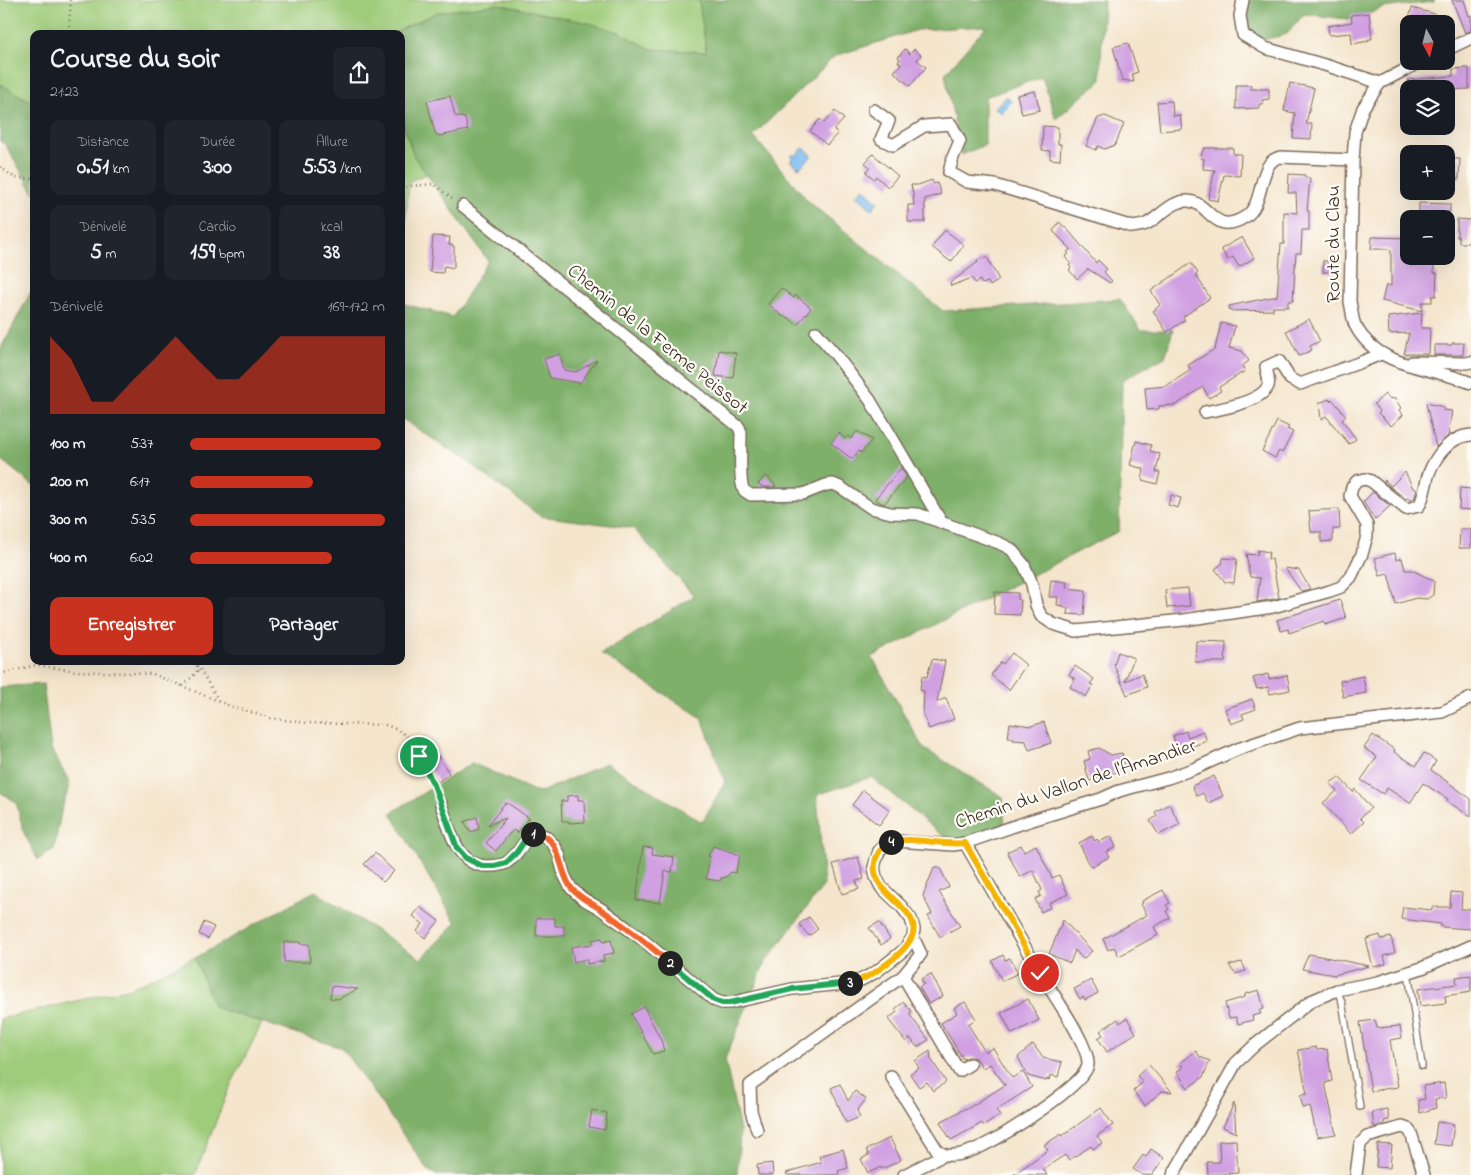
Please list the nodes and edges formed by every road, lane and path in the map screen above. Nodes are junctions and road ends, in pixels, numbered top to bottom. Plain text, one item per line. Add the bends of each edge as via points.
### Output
1 (70, 0) edge
2 (1243, 0) edge
3 (69, 30) edge
4 (1471, 38) edge
5 (1455, 46) edge
6 (1405, 70) edge
7 (1380, 83) junction
8 (874, 110) dead end
9 (1352, 160) junction
10 (0, 167) edge
11 (30, 179) edge
12 (405, 187) edge
13 (463, 206) joint
14 (816, 332) dead end
15 (1381, 354) junction
16 (1400, 362) junction
17 (1471, 362) edge
18 (1471, 383) edge
19 (1205, 412) dead end
20 (1471, 435) edge
21 (942, 523) junction
22 (32, 665) edge
23 (42, 665) edge
24 (196, 665) edge
25 (198, 665) edge
26 (0, 674) edge
27 (183, 686) junction
28 (1471, 698) edge
29 (220, 702) junction
30 (441, 804) joint
31 (965, 843) junction
32 (913, 937) junction
33 (1471, 946) edge
34 (1408, 972) junction
35 (903, 976) junction
36 (1337, 990) junction
37 (970, 1064) dead end
38 (1422, 1066) dead end
39 (890, 1076) dead end
40 (1360, 1107) dead end
41 (757, 1130) dead end
42 (944, 1155) junction
43 (904, 1175) edge
44 (1173, 1175) edge
45 (1356, 1175) edge
46 (1424, 1175) edge

1 - 3 path
2 - 7 street via 1240,16 1243,35 1265,48
4 - 5 street
6 - 7 street, Route du Clau
7 - 9 street, Route du Clau via 1363,108 1355,132
8 - 9 street via 889,121 881,139 893,144 924,126 951,124 960,141 949,172 967,182 995,185 1133,227 1146,224 1176,204 1188,201 1200,205 1218,221 1238,221 1256,206 1268,164 1273,159
9 - 15 street, Route du Clau via 1350,302 1355,325
10 - 11 path via 15,178
12 - 13 path via 434,184
13 - 21 street, Chemin de la Ferme Peissot via 738,427 741,433 743,490 746,492 751,495 803,494 833,484 871,508 918,514
14 - 21 street via 870,400
15 - 16 street, Route du Clau
15 - 19 street via 1300,384 1290,379 1279,361 1266,367 1269,384 1263,394
16 - 17 street
16 - 18 street, Route du Clau
20 - 21 street, Chemin de la Ferme Peissot via 1452,441 1437,456 1419,506 1406,509 1370,481 1357,481 1350,496 1367,525 1367,536 1351,577 1341,587 1273,606 1184,620 1076,631 1053,624 1041,616 1024,565 1011,549
22 - 26 path
23 - 27 path via 76,671 153,674
24 - 27 path via 197,672
25 - 29 path
27 - 29 path
28 - 31 street, Chemin du Vallon de l'Amandier via 1442,712 1300,728 1168,778 1119,791
29 - 30 path via 270,718 307,723 386,725 398,730 407,736 419,756
30 - 32 street via 457,848 466,858 482,866 506,863 532,834 545,836 559,854 571,888 583,900 642,939 714,1000 722,1003 862,980 904,950
31 - 32 street, Chemin du Vallon de l'Amandier via 896,841 879,851 874,867 876,877 911,919
31 - 42 street via 1066,1013 1085,1050 1088,1064 1084,1076 1042,1110 1006,1133 956,1156
32 - 35 street via 921,954
33 - 34 street
34 - 36 street
34 - 38 lane
35 - 37 street via 959,1071
35 - 41 street via 750,1085 751,1111
36 - 40 lane via 1342,1002
36 - 44 street via 1311,1001 1236,1063
39 - 42 street via 937,1150
42 - 43 street
45 - 46 street via 1360,1144 1367,1136 1402,1127 1411,1133

